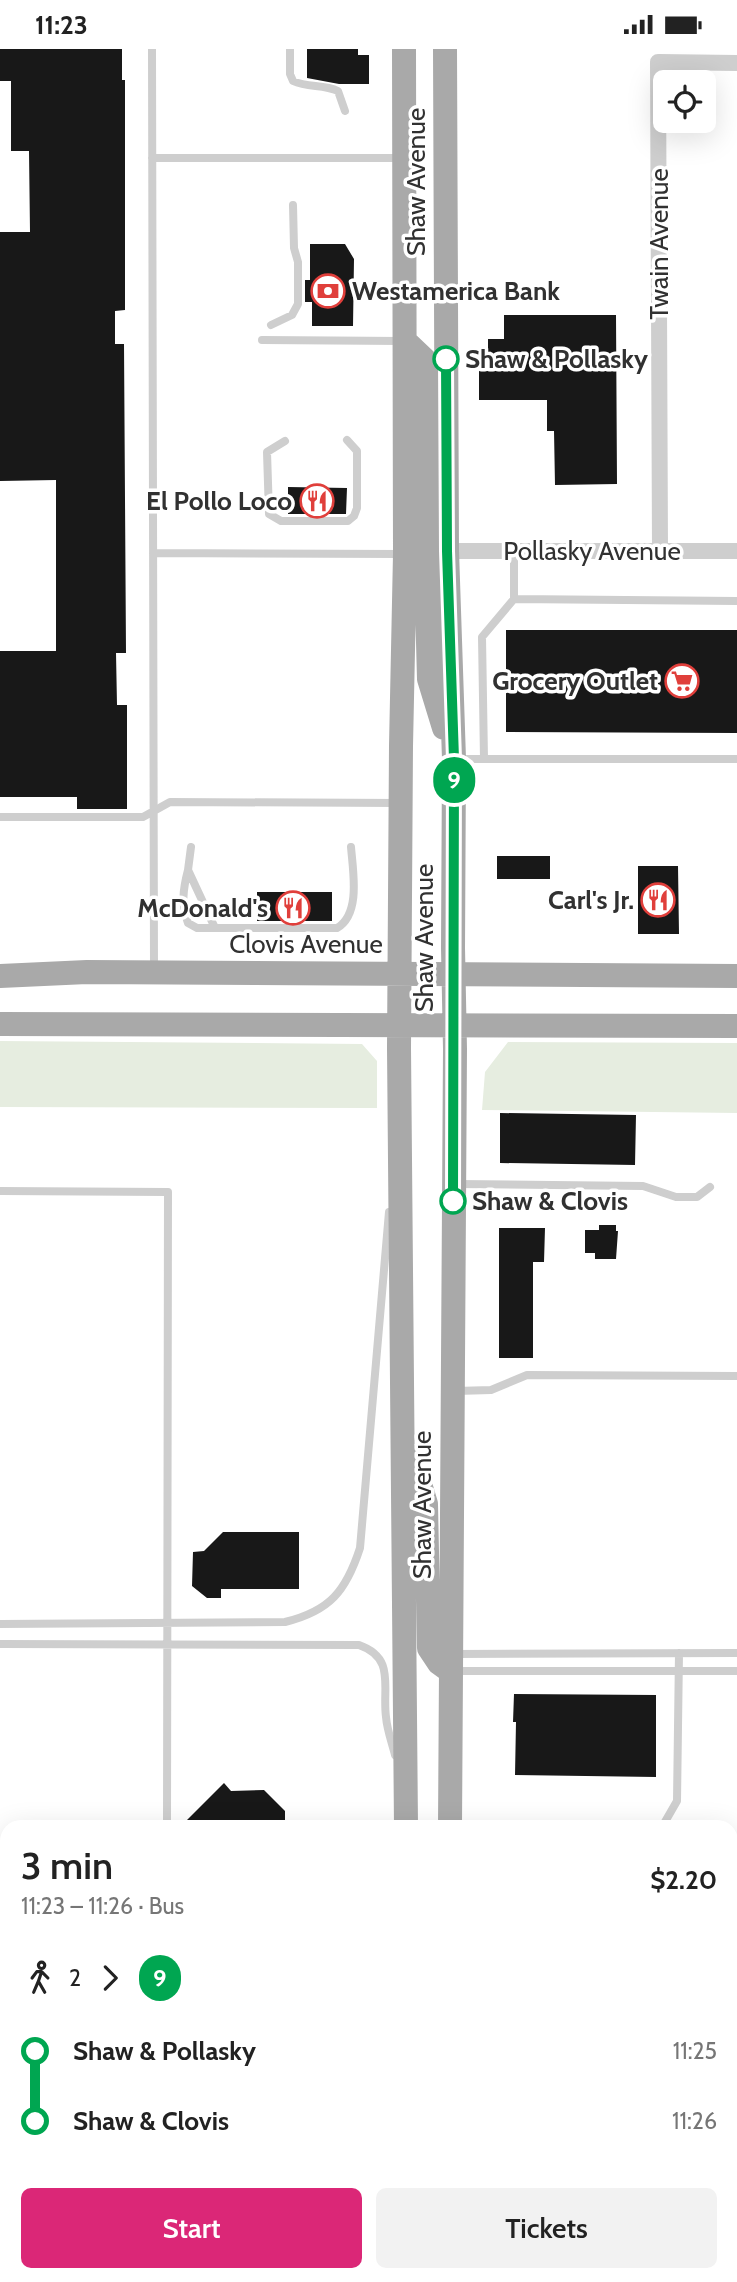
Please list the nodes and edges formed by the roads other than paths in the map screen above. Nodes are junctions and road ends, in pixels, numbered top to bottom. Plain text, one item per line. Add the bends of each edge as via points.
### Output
1 (152, 49) edge
2 (290, 49) edge
3 (404, 49) edge
4 (445, 49) edge
5 (737, 63) edge
6 (345, 111) dead end
7 (152, 158) junction
8 (405, 158) junction
9 (293, 205) dead end
10 (271, 325) dead end
11 (262, 340) dead end
12 (405, 341) junction
13 (285, 440) dead end
14 (347, 440) dead end
15 (447, 551) junction
16 (514, 551) junction
17 (660, 551) junction
18 (737, 551) edge
19 (153, 553) junction
20 (405, 554) junction
21 (514, 600) junction
22 (737, 601) edge
23 (454, 759) junction
24 (484, 759) junction
25 (737, 759) edge
26 (401, 803) junction
27 (154, 810) junction
28 (0, 817) edge
29 (191, 847) dead end
30 (351, 847) dead end
31 (188, 870) junction
32 (215, 928) junction
33 (154, 973) junction
34 (400, 975) junction
35 (454, 975) junction
36 (0, 976) edge
37 (737, 976) edge
38 (0, 1024) edge
39 (399, 1025) junction
40 (454, 1026) junction
41 (737, 1026) edge
42 (399, 1094) junction
43 (454, 1184) junction
44 (710, 1187) dead end
45 (0, 1191) edge
46 (391, 1191) dead end
47 (390, 1205) dead end
48 (737, 1376) edge
49 (452, 1391) junction
50 (404, 1430) junction
51 (167, 1623) junction
52 (0, 1624) edge
53 (0, 1644) edge
54 (167, 1645) junction
55 (678, 1653) junction
56 (737, 1653) edge
57 (451, 1662) junction
58 (678, 1671) junction
59 (737, 1671) edge
60 (406, 1797) junction
61 (167, 1820) edge
62 (406, 1820) edge
63 (450, 1820) edge
64 (666, 1820) edge

1 - 7 lane
2 - 6 lane via 293,81 338,91
3 - 8 main road, Shaw Avenue
4 - 15 main road, Shaw Avenue
5 - 17 street, Twain Avenue via 658,62
7 - 8 lane
7 - 19 lane
8 - 12 main road, Shaw Avenue
9 - 10 lane via 298,304 292,315
11 - 12 lane
12 - 15 main road via 425,360 424,538 432,548
12 - 20 main road, Shaw Avenue
13 - 14 lane via 267,452 269,513 281,521 348,520 354,516 356,450
15 - 16 street, Pollasky Avenue
15 - 23 main road, Shaw Avenue
16 - 17 street, Pollasky Avenue
16 - 21 lane
17 - 18 street, Pollasky Avenue
19 - 20 lane
19 - 27 lane
20 - 23 main road via 421,560 426,569 429,679
20 - 26 main road, Shaw Avenue
21 - 22 lane
21 - 24 lane via 482,637
23 - 24 lane
23 - 35 main road, Shaw Avenue
24 - 25 lane
26 - 27 lane via 170,802
26 - 34 main road, Shaw Avenue
27 - 28 lane via 143,817
27 - 33 lane
29 - 31 lane
30 - 32 lane via 352,909 346,923 337,928
31 - 32 lane
31 - 32 lane via 183,892 188,923
33 - 34 main road, Clovis Avenue
33 - 36 main road, Clovis Avenue
34 - 35 main road, Clovis Avenue
34 - 39 main road, Shaw Avenue
35 - 37 main road, Clovis Avenue
35 - 40 main road, Shaw Avenue
38 - 39 main road
39 - 40 main road
39 - 42 main road, Shaw Avenue
40 - 41 main road
40 - 43 main road, Shaw Avenue
42 - 46 lane
42 - 50 main road, Shaw Avenue
43 - 44 lane via 643,1186 676,1197 697,1197
43 - 49 main road, Shaw Avenue
45 - 51 lane via 168,1192
47 - 51 lane via 363,1521 353,1571 327,1604 300,1619
48 - 49 lane via 527,1375 491,1390
49 - 57 main road, Shaw Avenue
50 - 57 main road via 426,1504 429,1648 439,1663
50 - 60 main road, Shaw Avenue
51 - 52 lane
51 - 54 lane
53 - 54 lane
54 - 60 lane via 359,1645 369,1649 385,1671 386,1717
54 - 61 lane
55 - 56 lane
55 - 57 lane
55 - 58 lane
57 - 58 lane
57 - 63 main road, Shaw Avenue
58 - 59 lane
58 - 64 lane via 677,1801
60 - 62 main road, Shaw Avenue

